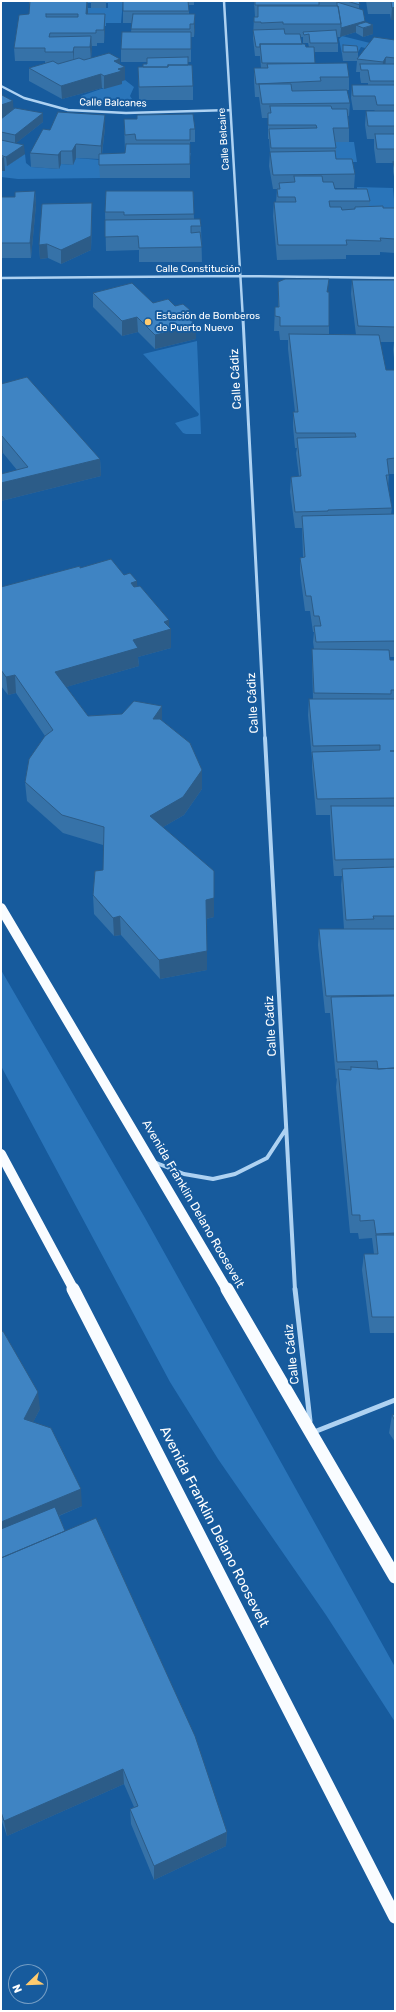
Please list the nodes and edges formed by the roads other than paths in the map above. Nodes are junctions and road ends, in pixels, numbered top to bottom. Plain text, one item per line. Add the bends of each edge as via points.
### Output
1 (224, 1) edge
2 (1, 86) edge
3 (230, 110) junction
4 (241, 276) junction
5 (1, 278) edge
6 (395, 278) edge
7 (1, 908) edge
8 (286, 1128) junction
9 (1, 1154) edge
10 (152, 1161) junction
11 (395, 1400) edge
12 (311, 1433) junction
13 (395, 1577) edge
14 (395, 1917) edge

1 - 3 street, Calle Belcaire
2 - 3 street, Calle Balcanes via 24,98 68,110 126,113
3 - 4 street, Calle Belcaire
4 - 5 street, Calle Constitución
4 - 6 street, Calle Constitución
4 - 8 street, Calle Cádiz
7 - 10 main road, Avenida Franklin Delano Roosevelt
8 - 10 street via 267,1158 235,1174 213,1179 191,1175
8 - 12 street, Calle Cádiz via 293,1270
9 - 14 main road, Avenida Franklin Delano Roosevelt via 110,1358
10 - 12 main road, Avenida Franklin Delano Roosevelt
11 - 12 street
12 - 13 main road, Avenida Franklin Delano Roosevelt

